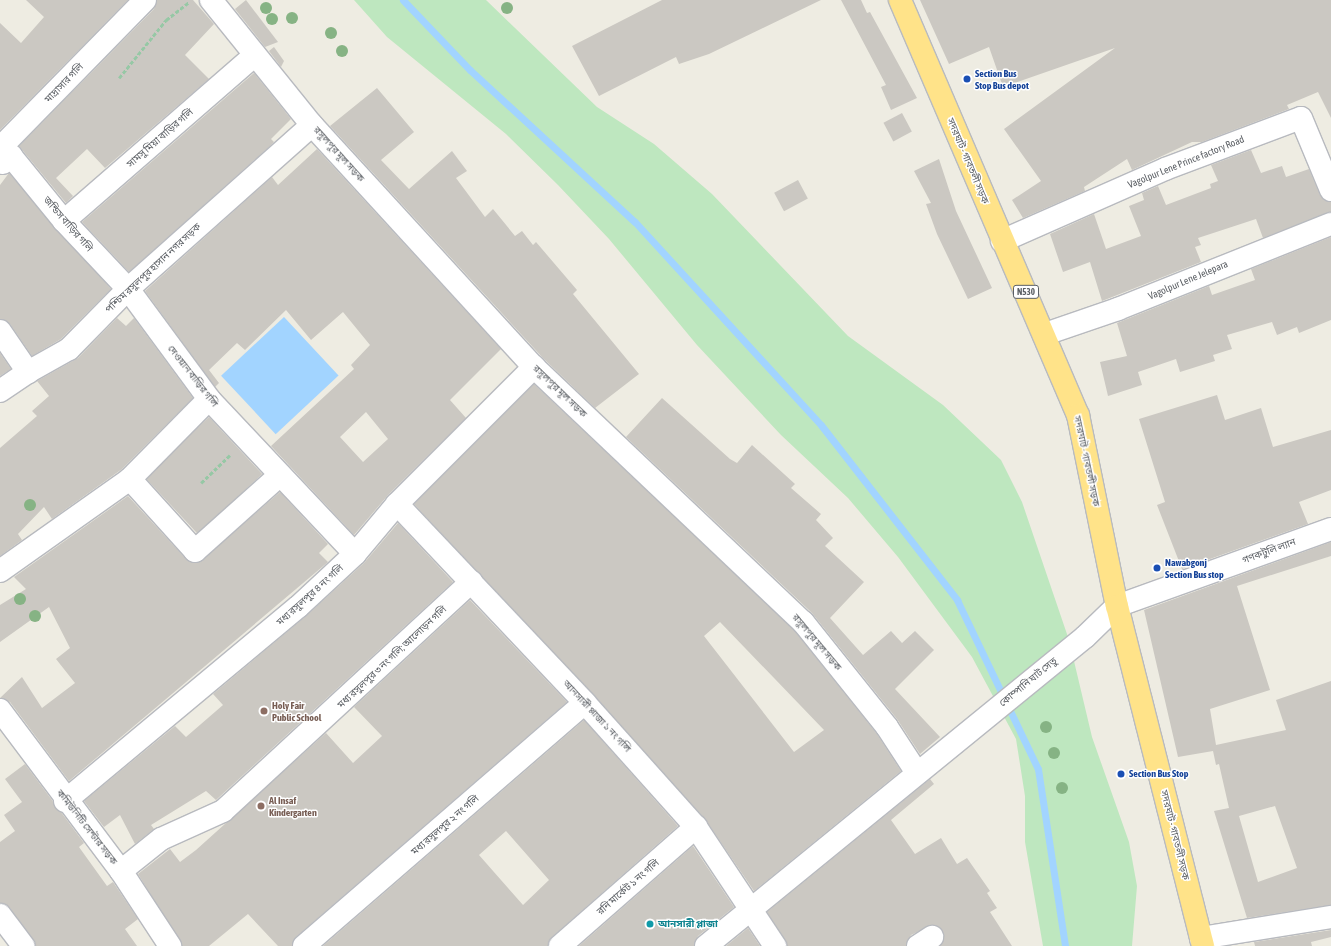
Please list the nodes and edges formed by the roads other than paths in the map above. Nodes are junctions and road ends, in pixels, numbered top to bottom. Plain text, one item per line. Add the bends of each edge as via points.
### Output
1 (145, 0) edge
2 (211, 0) edge
3 (900, 0) edge
4 (256, 55) junction
5 (312, 125) junction
6 (5, 161) edge
7 (1331, 190) edge
8 (64, 221) junction
9 (1331, 224) edge
10 (1002, 241) junction
11 (128, 289) junction
12 (0, 331) edge
13 (1045, 334) junction
14 (534, 367) junction
15 (28, 372) junction
16 (0, 391) edge
17 (209, 399) junction
18 (280, 475) junction
19 (130, 479) junction
20 (397, 504) junction
21 (1331, 529) edge
22 (355, 554) junction
23 (0, 571) edge
24 (471, 582) junction
25 (1116, 606) junction
26 (585, 703) junction
27 (0, 710) edge
28 (917, 773) junction
29 (65, 801) junction
30 (696, 827) junction
31 (121, 871) junction
32 (750, 910) junction
33 (0, 915) edge
34 (1331, 917) edge
35 (1202, 942) edge
36 (23, 946) edge
37 (170, 946) edge
38 (304, 946) edge
39 (560, 946) edge
40 (706, 946) edge
41 (775, 946) edge

1 - 6 street, মাদ্রাসার গলি via 5,143
2 - 4 street, রসুলপুর মূল সড়ক
3 - 10 highway, সদরঘাট - গাবতলী সড়ক / N530
4 - 5 street, রসুলপুর মূল সড়ক
4 - 8 street, সামসু মিয়া বাড়ির গলি
5 - 11 street, পশ্চিম রসুলপুর হাসান নগর সড়ক
5 - 14 street, রসুলপুর মূল সড়ক
6 - 8 street, জন্ডিস বাড়ির গলি
7 - 10 street, Vagolpur Lene Prince factory Road via 1301,118 1165,169
8 - 11 street, জন্ডিস বাড়ির গলি
9 - 13 street, Vagolpur Lene Jelepara via 1118,309
10 - 13 highway, সদরঘাট - গাবতলী সড়ক / N530
11 - 15 street, পশ্চিম রসুলপুর হাসান নগর সড়ক via 69,349
11 - 17 street, দেওয়ান বাড়ির গলি
12 - 15 street
13 - 25 highway, সদরঘাট - গাবতলী সড়ক / N530 via 1078,415
14 - 20 street, মধ্য রসুলপুর ৪ নং গলি
14 - 28 street, রসুলপুর মূল সড়ক via 803,622 887,727
15 - 16 street, পশ্চিম রসুলপুর হাসান নগর সড়ক
17 - 18 street, দেওয়ান বাড়ির গলি
17 - 19 street
18 - 19 street via 195,551
18 - 22 street, দেওয়ান বাড়ির গলি
19 - 23 street
20 - 22 street, মধ্য রসুলপুর ৪ নং গলি
20 - 24 street, আনসারী প্লাজা ১ নং গলি
21 - 25 street, গণকটুলি ল্যান
22 - 29 street, মধ্য রসুলপুর ৪ নং গলি via 298,607
24 - 26 street, আনসারী প্লাজা ১ নং গলি
24 - 31 street, মধ্য রসুলপুর ৩ নং গলি; আলোড়ন গলি via 223,811 161,839
25 - 28 street, কোম্পানি ঘাট সেতু via 1085,637
25 - 35 highway, সদরঘাট - গাবতলী সড়ক / N530
26 - 30 street, আনসারী প্লাজা ১ নং গলি
26 - 38 street, মধ্য রসুলপুর ২ নং গলি
27 - 29 street, কমিউনিটি সেন্টার সড়ক
28 - 32 street
29 - 31 street, কমিউনিটি সেন্টার সড়ক
30 - 32 street, আনসারী প্লাজা ১ নং গলি
30 - 39 street, রনি মার্কেট ১ নং গলি
31 - 37 street, কমিউনিটি সেন্টার সড়ক
32 - 40 street
32 - 41 street, আনসারী প্লাজা ১ নং গলি
33 - 36 street
34 - 35 street

